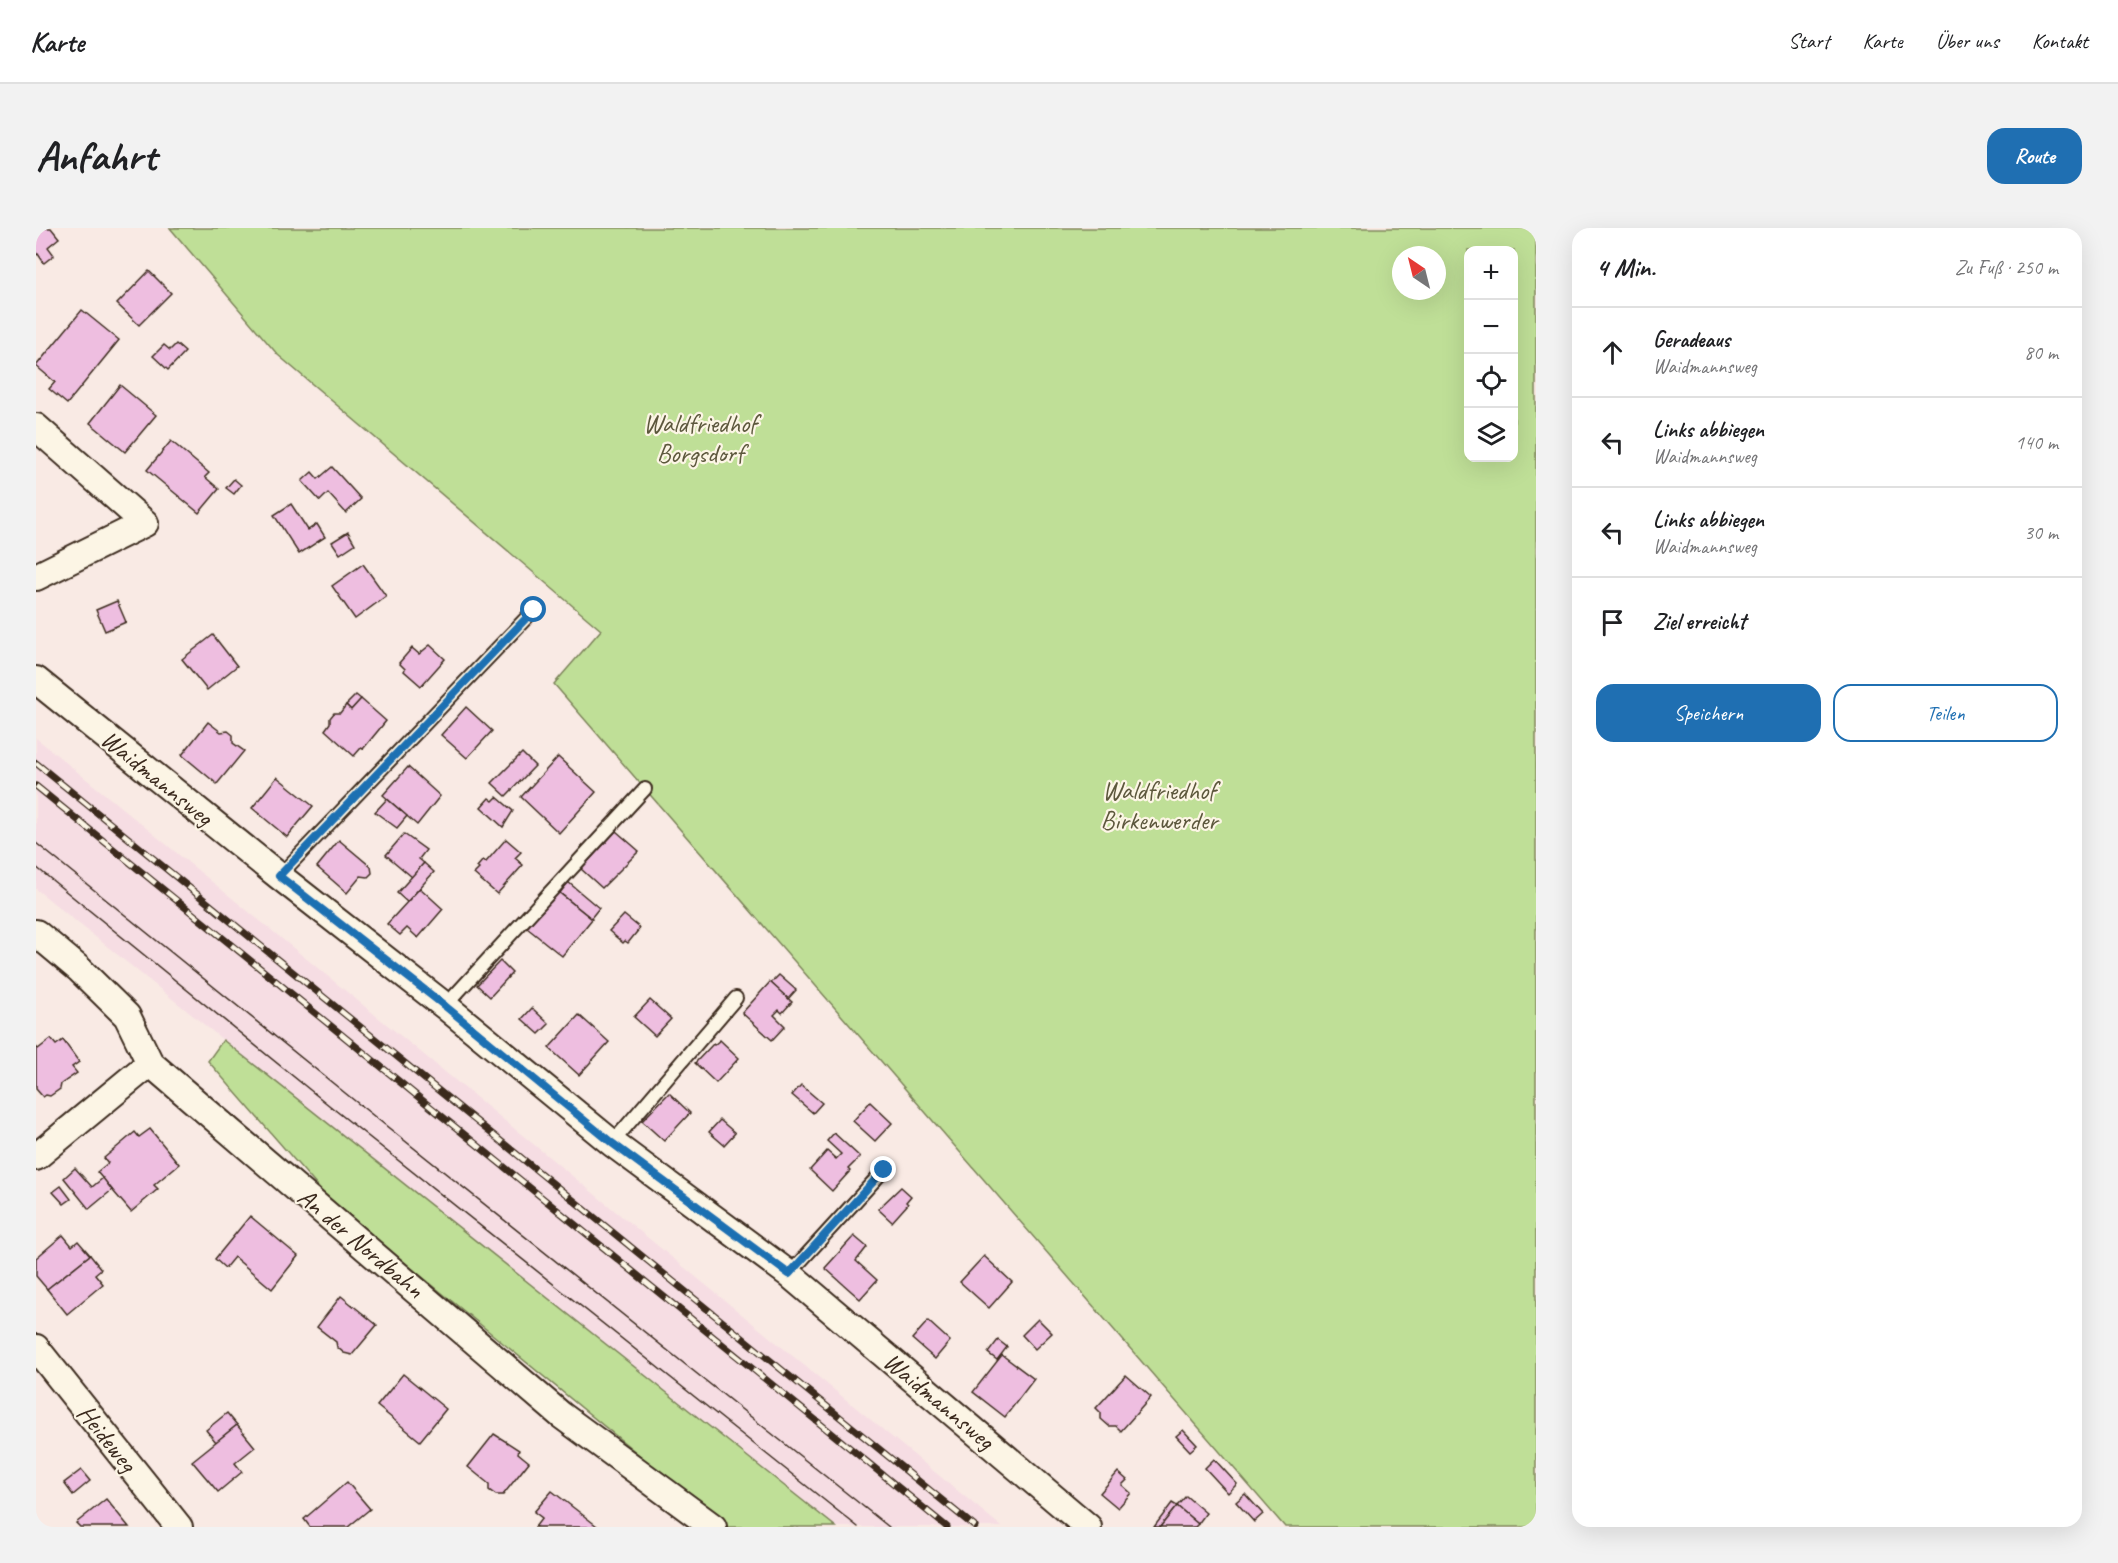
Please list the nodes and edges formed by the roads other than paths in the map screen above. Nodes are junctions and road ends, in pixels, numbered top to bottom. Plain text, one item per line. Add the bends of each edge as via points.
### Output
1 (36, 428) edge
2 (36, 577) edge
3 (534, 610) dead end
4 (36, 680) edge
5 (645, 789) dead end
6 (279, 876) junction
7 (36, 933) edge
8 (736, 998) dead end
9 (445, 1006) junction
10 (150, 1063) junction
11 (612, 1143) junction
12 (36, 1157) edge
13 (884, 1170) dead end
14 (789, 1274) junction
15 (36, 1348) edge
16 (179, 1527) edge
17 (713, 1527) edge
18 (1088, 1527) edge

1 - 2 street via 145,523
3 - 6 lane
4 - 6 street, Waidmannsweg
5 - 9 lane
6 - 9 street, Waidmannsweg
7 - 10 street, An der Nordbahn via 127,1016
8 - 11 lane
9 - 11 street, Waidmannsweg
10 - 12 street
10 - 17 street, An der Nordbahn via 561,1415
11 - 14 street, Waidmannsweg
13 - 14 lane
14 - 18 street, Waidmannsweg
15 - 16 street, Heideweg

